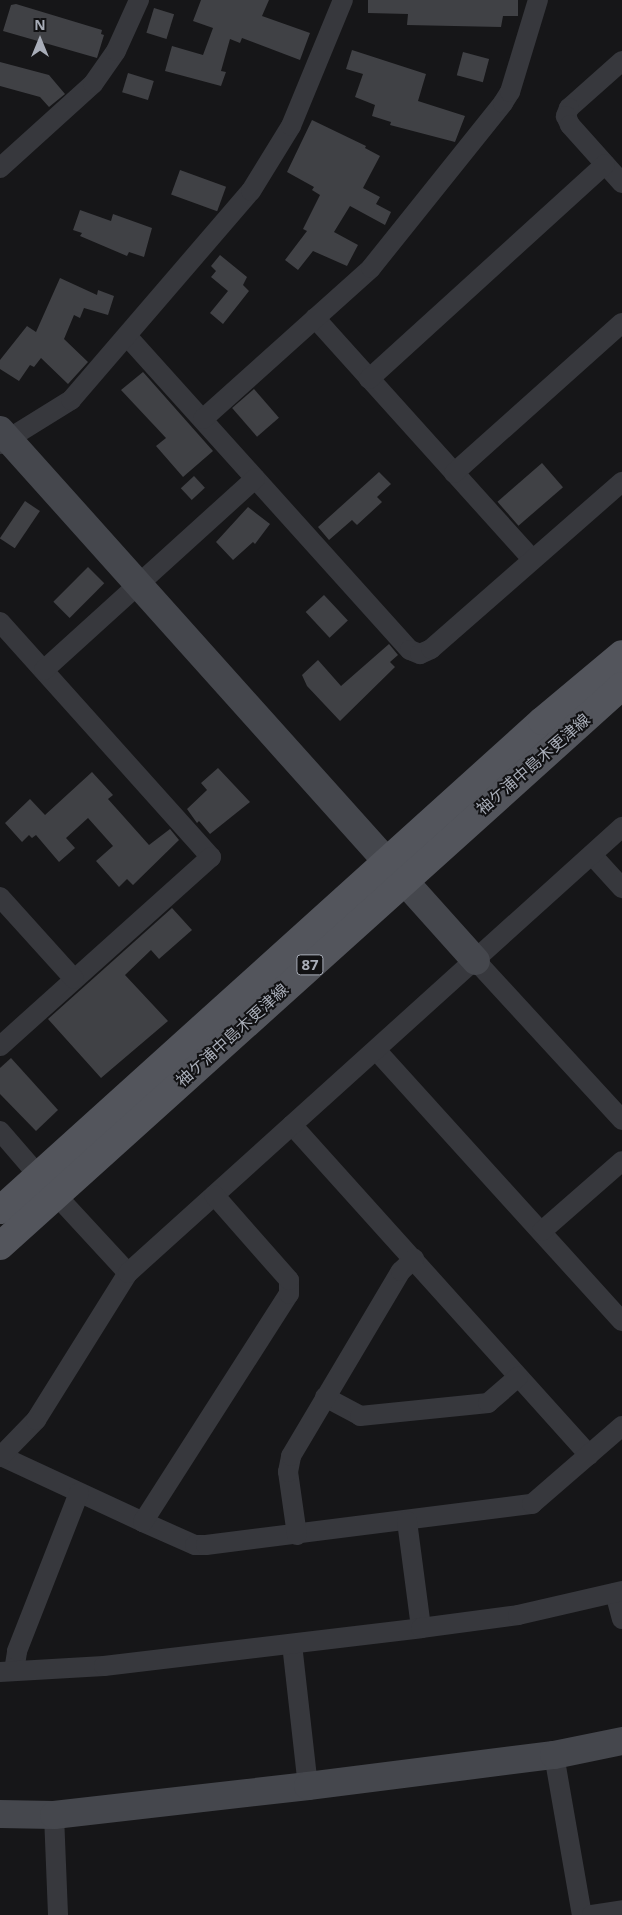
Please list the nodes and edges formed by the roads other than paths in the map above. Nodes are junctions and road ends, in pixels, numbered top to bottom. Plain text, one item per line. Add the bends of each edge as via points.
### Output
1 (139, 0) edge
2 (343, 0) edge
3 (538, 0) edge
4 (622, 61) edge
5 (605, 164) junction
6 (0, 168) edge
7 (622, 183) edge
8 (315, 318) junction
9 (622, 323) edge
10 (128, 336) junction
11 (370, 379) junction
12 (203, 419) junction
13 (3, 438) edge
14 (454, 473) junction
15 (255, 479) junction
16 (622, 482) edge
17 (532, 559) junction
18 (138, 584) junction
19 (0, 622) edge
20 (622, 654) edge
21 (44, 670) junction
22 (622, 686) edge
23 (622, 827) edge
24 (592, 855) junction
25 (396, 871) junction
26 (622, 888) edge
27 (0, 897) edge
28 (476, 961) junction
29 (74, 979) junction
30 (0, 1046) edge
31 (376, 1050) junction
32 (622, 1120) edge
33 (292, 1125) junction
34 (0, 1131) edge
35 (622, 1161) edge
36 (38, 1175) junction
37 (56, 1195) junction
38 (214, 1195) junction
39 (0, 1210) edge
40 (542, 1231) junction
41 (0, 1246) edge
42 (414, 1259) junction
43 (128, 1273) junction
44 (622, 1320) edge
45 (518, 1377) junction
46 (325, 1398) junction
47 (622, 1426) edge
48 (1, 1456) edge
49 (589, 1456) junction
50 (79, 1493) junction
51 (407, 1521) junction
52 (143, 1522) junction
53 (297, 1535) junction
54 (618, 1592) edge
55 (622, 1618) edge
56 (422, 1628) junction
57 (292, 1644) junction
58 (7, 1671) edge
59 (622, 1741) edge
60 (554, 1755) junction
61 (308, 1786) junction
62 (0, 1814) edge
63 (54, 1815) junction
64 (622, 1910) edge
65 (58, 1915) edge
66 (582, 1915) edge
67 (592, 1915) edge

1 - 6 street via 116,51 93,84
2 - 10 street via 291,126 270,165
3 - 8 street via 510,92 503,104 372,268
4 - 5 street via 569,108 566,116 570,125
5 - 7 street
5 - 11 street
8 - 11 street
8 - 12 street
9 - 14 street
10 - 12 street
10 - 13 street via 71,400
11 - 14 street
12 - 15 street
13 - 18 street
14 - 17 street
15 - 17 street via 410,650 420,654 431,649
15 - 18 street
16 - 17 street
18 - 21 street
18 - 25 street
19 - 21 street
20 - 25 main road, 袖ケ浦中島木更津線 / 87
21 - 29 street via 211,858
22 - 25 main road, 袖ケ浦中島木更津線 / 87
23 - 24 street
24 - 26 street
24 - 28 street
25 - 28 street
25 - 36 main road, 袖ケ浦中島木更津線 / 87
25 - 37 main road, 袖ケ浦中島木更津線 / 87
27 - 29 street
28 - 31 street
28 - 32 street
29 - 30 street
31 - 33 street
31 - 40 street
33 - 38 street
33 - 42 street
34 - 36 street
35 - 40 street
36 - 39 main road, 袖ケ浦中島木更津線 / 87
37 - 41 main road, 袖ケ浦中島木更津線 / 87
37 - 43 street
38 - 43 street
38 - 52 street via 289,1280 289,1294
40 - 44 street
42 - 45 street
42 - 46 street via 401,1271
43 - 48 street via 36,1420
45 - 46 street via 488,1403 360,1416
45 - 49 street
46 - 53 street via 291,1456 288,1472
47 - 49 street
48 - 50 street
49 - 51 street via 532,1504
50 - 52 street
50 - 58 street
51 - 53 street
51 - 56 street
52 - 53 street via 195,1544
54 - 55 street
54 - 56 street via 518,1615
56 - 57 street
57 - 58 street via 104,1666
57 - 61 street
59 - 60 street
60 - 61 street
60 - 66 street
61 - 63 street
62 - 63 street
63 - 65 street
64 - 67 street

